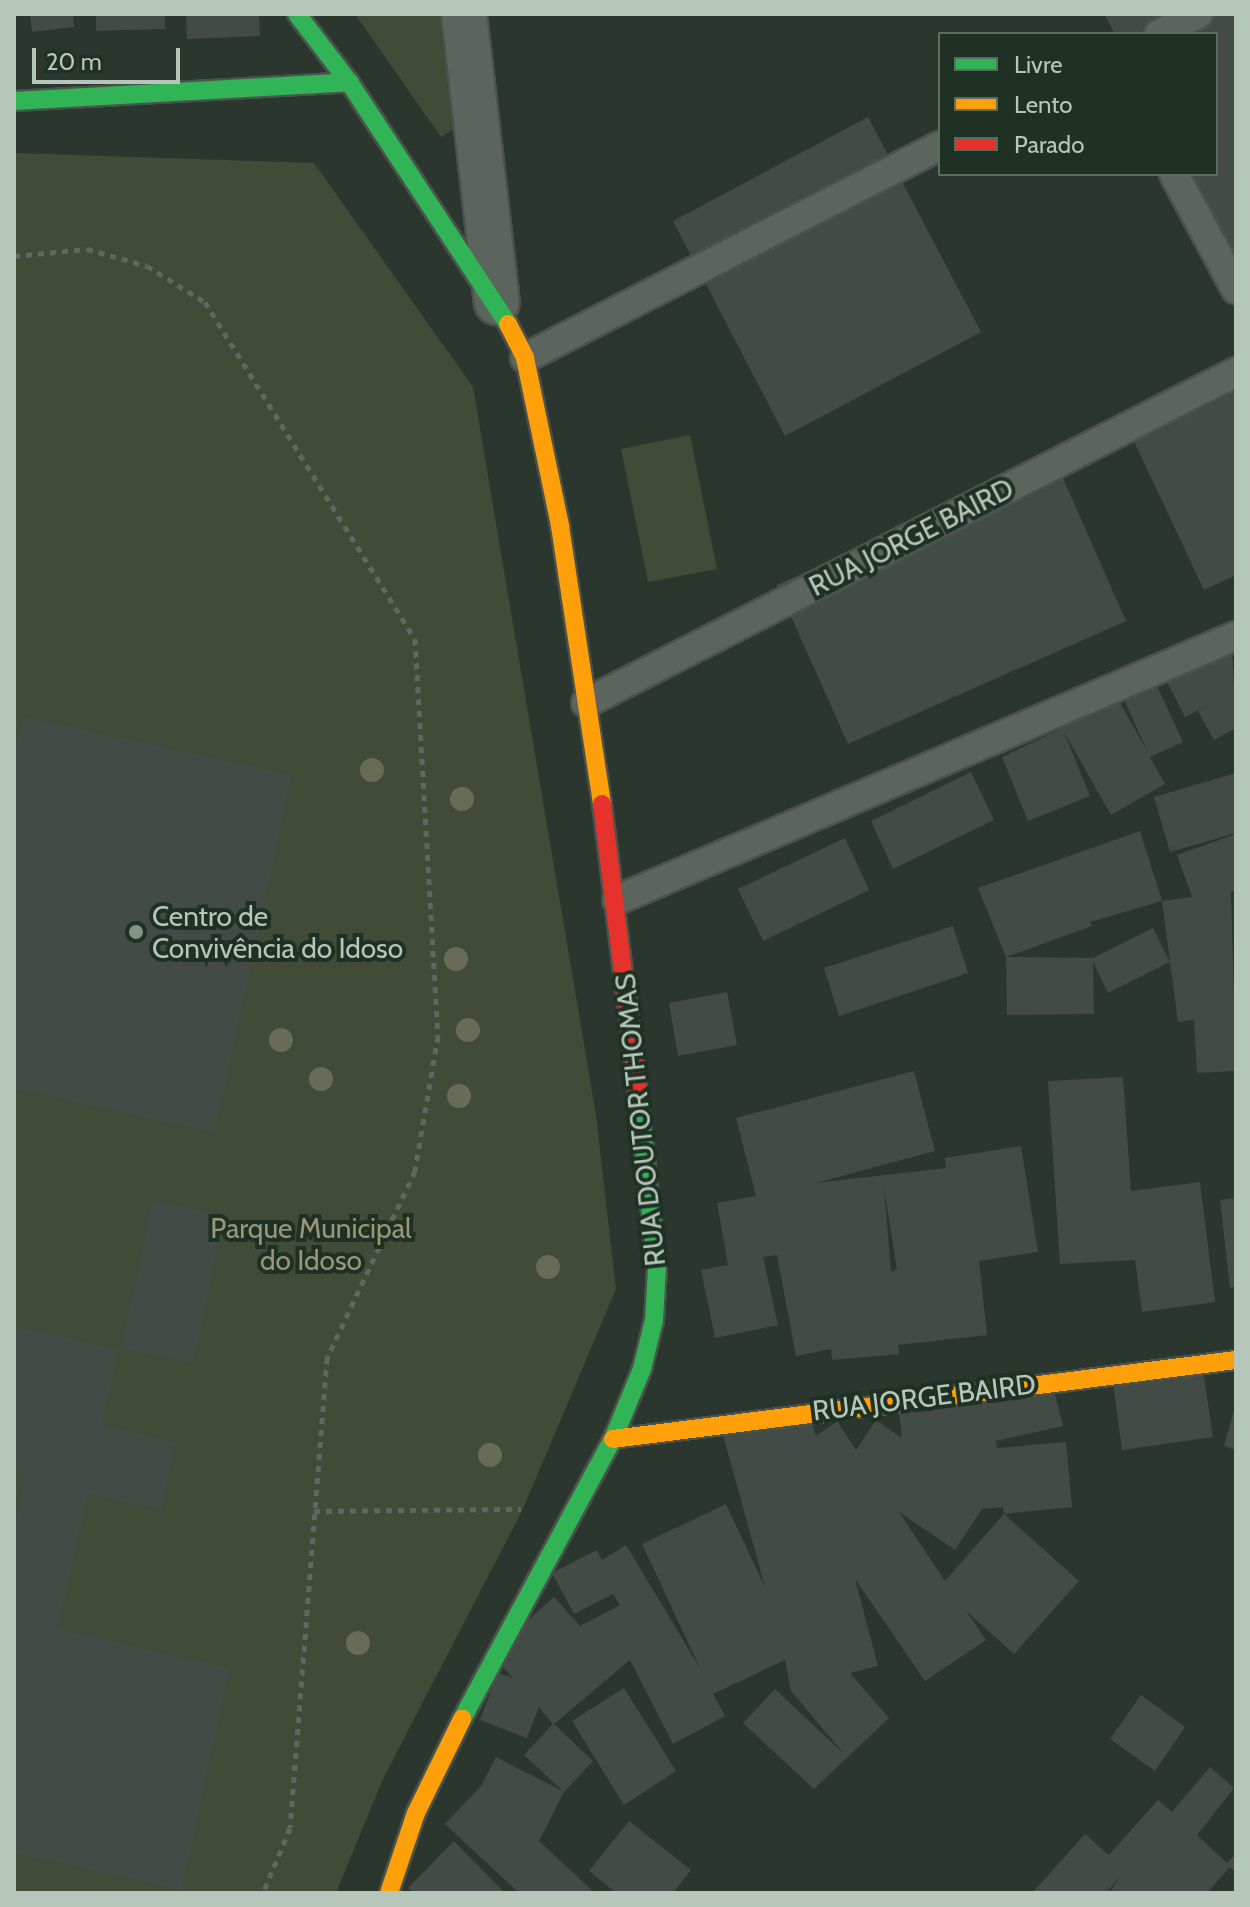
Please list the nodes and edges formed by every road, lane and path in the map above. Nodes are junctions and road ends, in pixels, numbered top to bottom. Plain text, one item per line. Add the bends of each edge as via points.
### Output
1 (297, 14) edge
2 (464, 14) edge
3 (1198, 14) edge
4 (1163, 32) edge
5 (349, 82) junction
6 (14, 101) edge
7 (938, 147) edge
8 (1175, 176) edge
9 (14, 256) edge
10 (1236, 289) edge
11 (497, 302) junction
12 (525, 358) junction
13 (1236, 372) edge
14 (1236, 636) edge
15 (586, 703) junction
16 (617, 900) junction
17 (1236, 1360) edge
18 (613, 1439) junction
19 (575, 1509) junction
20 (314, 1511) junction
21 (263, 1893) edge
22 (389, 1893) edge

1 - 5 street, RUA DOUTOR THOMAS
2 - 11 street, RUA DOUTOR THOMAS
3 - 4 lane
5 - 6 street
5 - 11 street, RUA DOUTOR THOMAS
7 - 12 lane
8 - 10 lane
9 - 20 path via 87,249 147,266 205,302 415,639 438,1036 415,1171 327,1358
11 - 12 street, RUA DOUTOR THOMAS
12 - 15 street, RUA DOUTOR THOMAS via 560,526
13 - 15 lane, RUA JORGE BAIRD
14 - 16 lane
15 - 16 street, RUA DOUTOR THOMAS
16 - 18 street, RUA DOUTOR THOMAS via 657,1268 654,1320 642,1369
17 - 18 street, RUA JORGE BAIRD
18 - 19 street, RUA DOUTOR THOMAS
19 - 20 path
19 - 22 street, RUA DOUTOR THOMAS via 416,1813
20 - 21 path via 306,1677 290,1828

